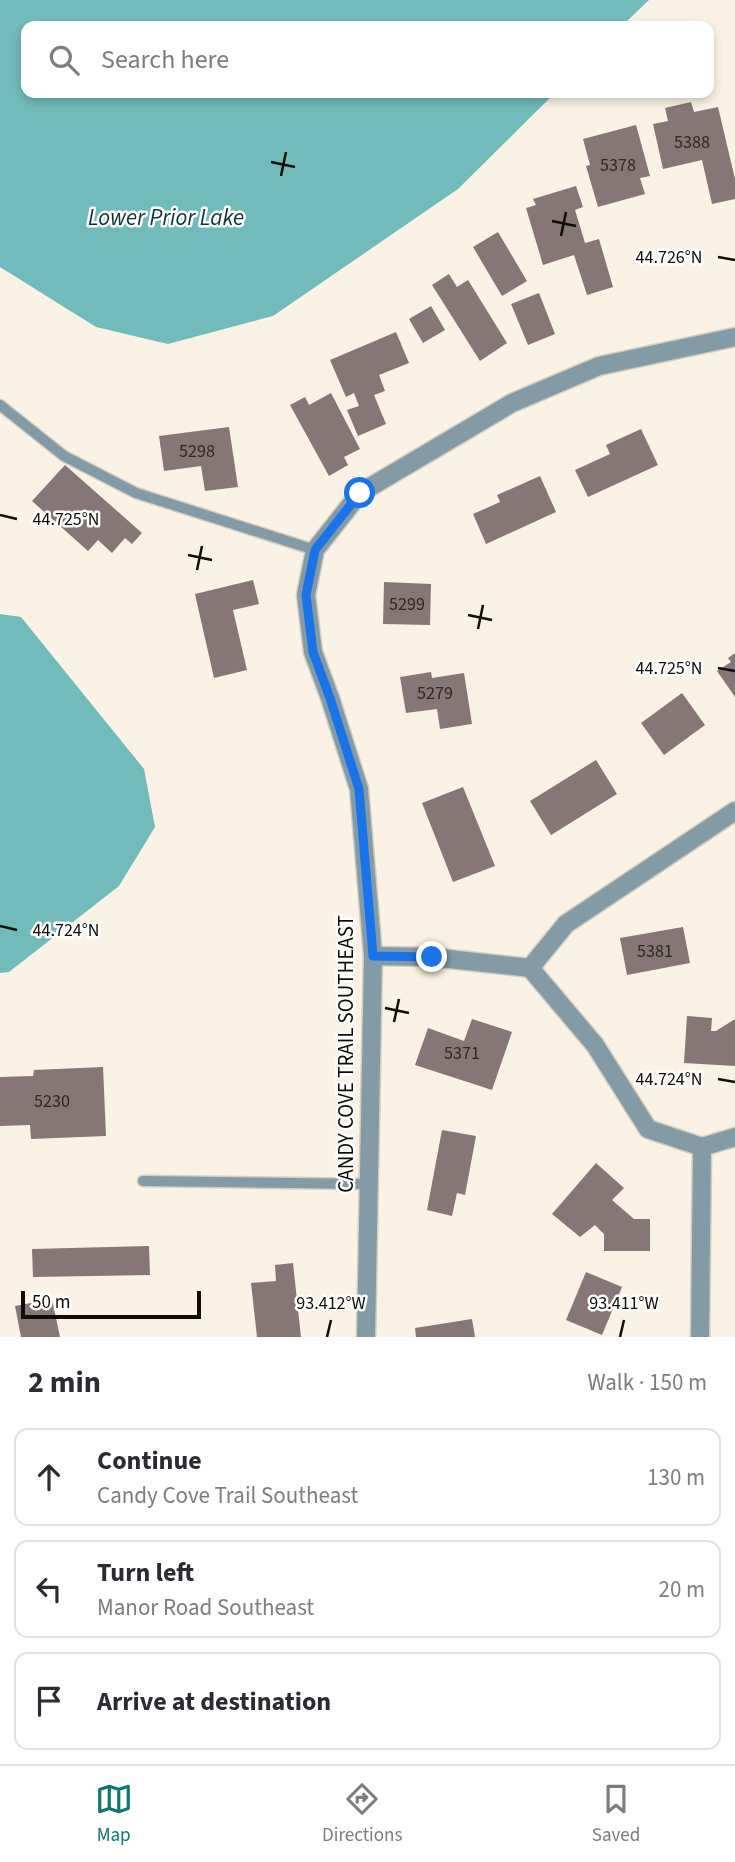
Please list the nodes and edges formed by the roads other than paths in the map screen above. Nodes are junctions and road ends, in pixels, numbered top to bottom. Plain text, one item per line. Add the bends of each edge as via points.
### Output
1 (735, 337) edge
2 (0, 405) edge
3 (315, 550) junction
4 (735, 811) edge
5 (373, 956) junction
6 (530, 968) junction
7 (735, 1137) edge
8 (702, 1147) junction
9 (144, 1181) dead end
10 (369, 1184) junction
11 (366, 1337) edge
12 (700, 1337) edge

1 - 3 street, CANDY COVE TRAIL SOUTHEAST via 599,366 512,403 360,493
2 - 3 lane via 64,456 136,493
3 - 5 street, CANDY COVE TRAIL SOUTHEAST via 306,595 313,652 359,789
4 - 6 street via 566,924
5 - 6 street
5 - 10 street, CANDY COVE TRAIL SOUTHEAST
6 - 8 street via 595,1045 648,1129
7 - 8 street
8 - 12 street
9 - 10 lane
10 - 11 street, CANDY COVE TRAIL SOUTHEAST

